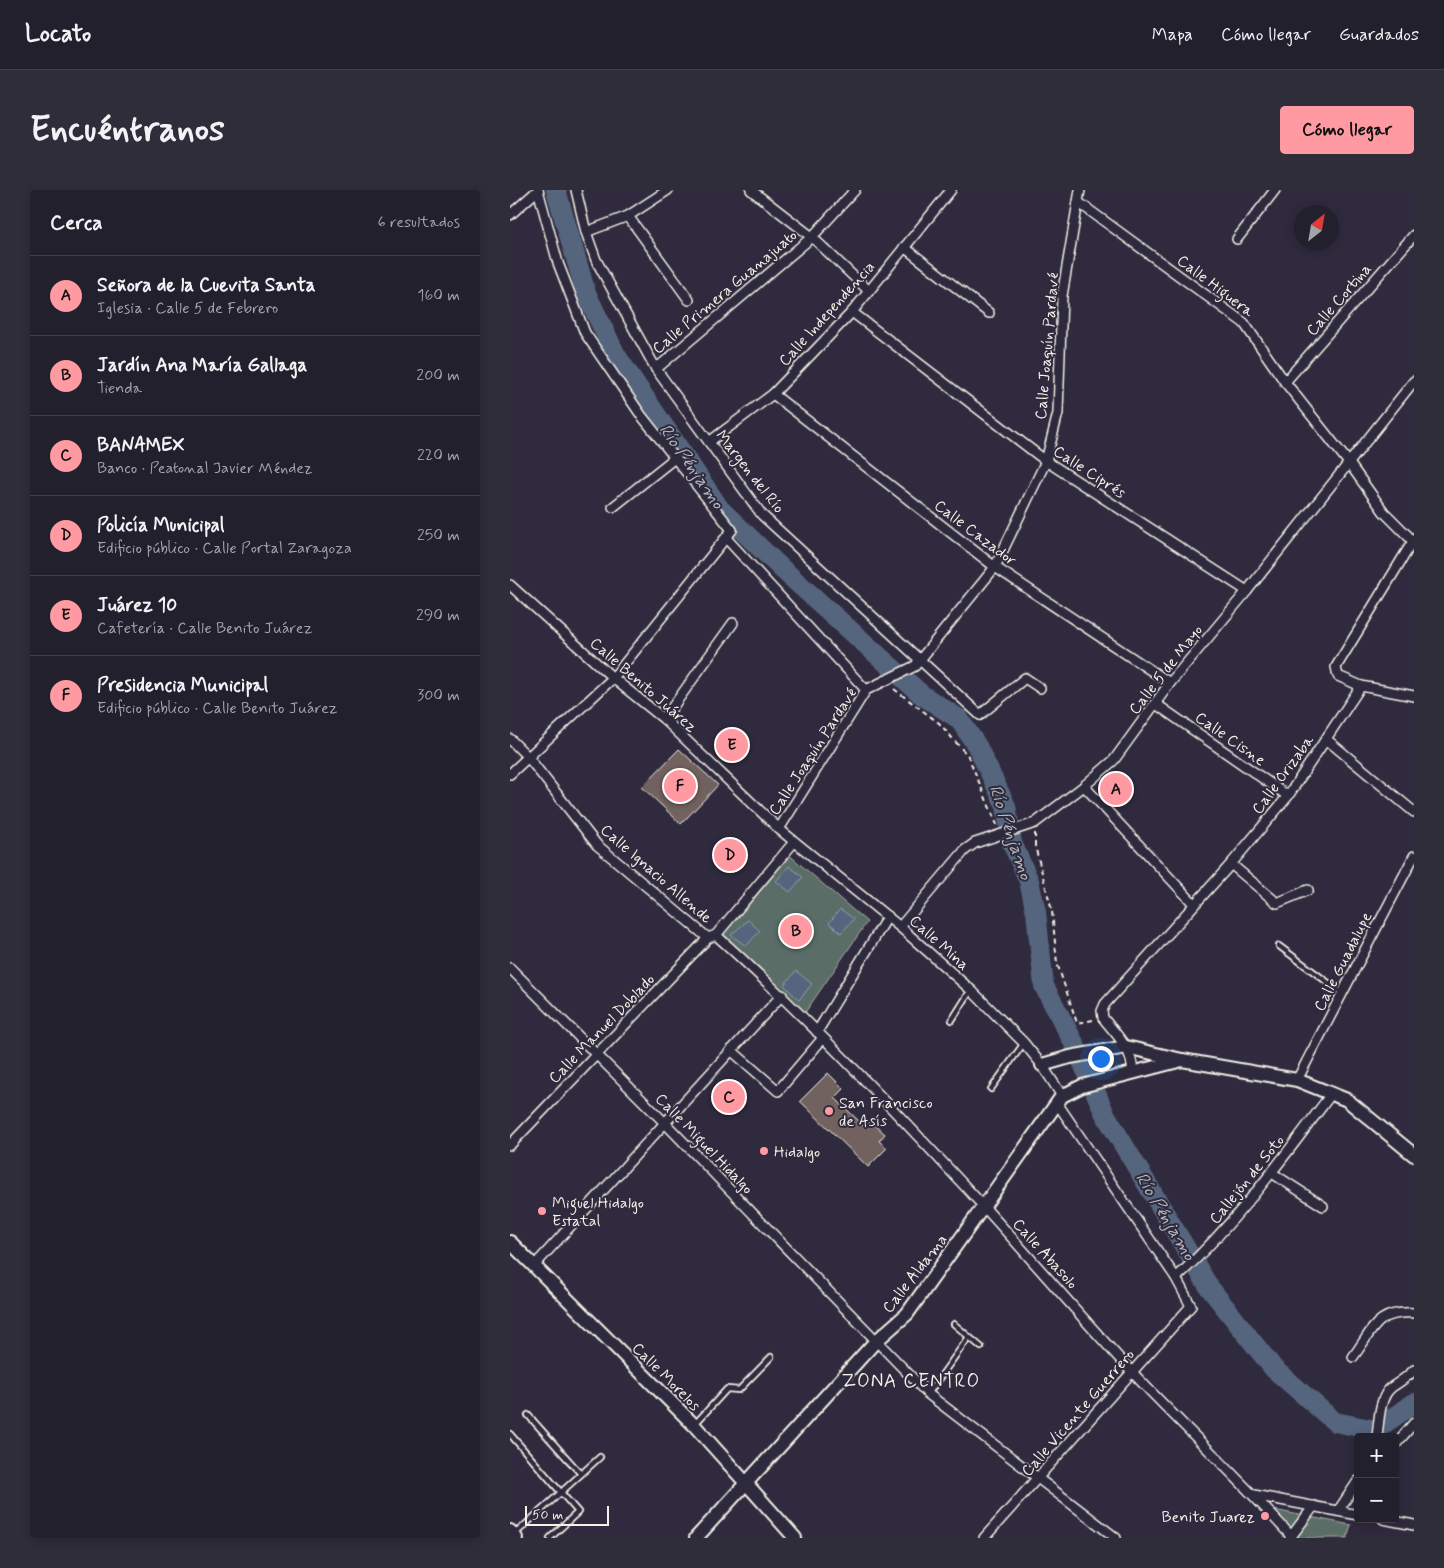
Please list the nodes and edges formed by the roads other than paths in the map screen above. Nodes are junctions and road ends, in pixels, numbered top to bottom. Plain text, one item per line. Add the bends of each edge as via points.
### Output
1 (538, 190) edge
2 (576, 190) edge
3 (668, 190) edge
4 (750, 190) edge
5 (855, 190) edge
6 (951, 190) edge
7 (1080, 190) edge
8 (1275, 190) edge
9 (1078, 202) junction
10 (510, 215) edge
11 (628, 216) junction
12 (586, 232) junction
13 (1414, 235) edge
14 (812, 237) junction
15 (1237, 239) dead end
16 (904, 247) junction
17 (869, 290) junction
18 (690, 300) dead end
19 (852, 312) junction
20 (989, 314) dead end
21 (656, 369) junction
22 (1414, 381) edge
23 (1284, 382) junction
24 (773, 394) junction
25 (709, 442) junction
26 (676, 457) junction
27 (1046, 461) junction
28 (1349, 463) junction
29 (613, 507) dead end
30 (726, 538) junction
31 (1413, 542) edge
32 (995, 567) junction
33 (510, 585) edge
34 (1247, 591) junction
35 (733, 623) dead end
36 (917, 663) junction
37 (613, 678) junction
38 (1170, 683) junction
39 (1361, 686) junction
40 (1040, 688) dead end
41 (866, 690) junction
42 (1414, 696) edge
43 (1156, 704) junction
44 (664, 719) junction
45 (510, 739) edge
46 (1326, 739) junction
47 (528, 757) junction
48 (510, 774) edge
49 (1084, 786) junction
50 (1288, 796) junction
51 (1414, 812) edge
52 (779, 829) junction
53 (794, 842) junction
54 (1414, 856) edge
55 (1231, 864) junction
56 (1308, 890) dead end
57 (1194, 904) junction
58 (888, 916) junction
59 (900, 926) junction
60 (712, 936) junction
61 (1278, 946) dead end
62 (510, 968) edge
63 (971, 990) junction
64 (1343, 993) junction
65 (782, 995) junction
66 (952, 1020) dead end
67 (820, 1035) junction
68 (1024, 1043) junction
69 (1126, 1047) junction
70 (731, 1050) junction
71 (596, 1054) junction
72 (1182, 1060) junction
73 (1042, 1066) junction
74 (1127, 1075) junction
75 (1297, 1080) junction
76 (991, 1089) dead end
77 (1332, 1093) junction
78 (1060, 1100) junction
79 (664, 1122) junction
80 (510, 1145) edge
81 (1414, 1155) edge
82 (1272, 1173) junction
83 (1323, 1206) dead end
84 (984, 1208) junction
85 (510, 1242) edge
86 (534, 1266) junction
87 (1176, 1278) junction
88 (1191, 1306) joint
89 (1414, 1313) edge
90 (954, 1324) dead end
91 (970, 1337) junction
92 (875, 1342) junction
93 (981, 1346) dead end
94 (771, 1357) dead end
95 (1353, 1357) dead end
96 (1414, 1370) edge
97 (1132, 1371) junction
98 (928, 1394) junction
99 (528, 1415) dead end
100 (1414, 1423) edge
101 (694, 1425) junction
102 (1378, 1433) edge
103 (510, 1434) edge
104 (1399, 1440) edge
105 (600, 1457) dead end
106 (581, 1474) junction
107 (1039, 1478) junction
108 (747, 1482) junction
109 (1354, 1488) edge
110 (561, 1492) junction
111 (1253, 1494) junction
112 (1314, 1506) junction
113 (1338, 1511) junction
114 (1354, 1513) edge
115 (1399, 1522) edge
116 (1414, 1525) edge
117 (513, 1535) edge
118 (1290, 1537) edge
119 (550, 1538) edge
120 (696, 1538) edge
121 (795, 1538) edge
122 (984, 1538) edge
123 (1116, 1538) edge

1 - 10 street
1 - 26 street via 558,263 585,333 641,415
2 - 12 street, Margen del Río
3 - 11 street
4 - 14 street
5 - 14 street, Calle Primera Guanajuato
6 - 16 street, Calle Independencia
7 - 9 street, Calle Joaquín Pardavé
8 - 15 street
9 - 23 street, Calle Higuera via 1244,323
9 - 27 street, Calle Joaquín Pardavé via 1062,296 1058,413
11 - 12 street
11 - 18 street
12 - 21 street, Margen del Río via 596,260
13 - 23 street, Calle Cortina
14 - 17 street
14 - 21 street, Calle Primera Guanajuato
16 - 17 street, Calle Independencia
16 - 20 street
17 - 19 street, Calle Independencia
19 - 24 street, Calle Independencia
19 - 27 street, Calle Ciprés
21 - 25 street, Margen del Río
22 - 28 street, Calle 5 de Mayo
23 - 28 street, Calle Higuera
24 - 25 street, Calle Independencia
24 - 32 street, Calle Cazador
25 - 36 street, Margen del Río via 762,515
26 - 29 street
26 - 30 street via 732,530
27 - 32 street, Calle Joaquín Pardavé
27 - 34 street, Calle Ciprés
28 - 31 street, Calle Higuera via 1384,512
28 - 34 street, Calle 5 de Mayo
30 - 37 street
30 - 41 street
31 - 39 street via 1336,667 1338,676
32 - 36 street, Calle Joaquín Pardavé
32 - 38 street, Calle Cazador
33 - 37 street, Calle Benito Juárez
34 - 38 street, Calle 5 de Mayo
35 - 44 street
36 - 40 street, Margen del Río via 980,715 1025,678
36 - 41 street, Calle Joaquín Pardavé
37 - 44 street, Calle Benito Juárez
37 - 47 street
38 - 43 street, Calle 5 de Mayo
39 - 42 street
39 - 46 street, Calle Orizaba
41 - 52 street, Calle Joaquín Pardavé
43 - 49 street, Calle 5 de Mayo via 1114,760
43 - 50 street, Calle Cisne
44 - 52 street, Calle Benito Juárez
45 - 47 street, Calle Ignacio Allende
46 - 50 street, Calle Orizaba
46 - 51 street
47 - 48 street
47 - 60 street, Calle Ignacio Allende via 597,845
49 - 57 street
49 - 59 street, Calle 5 de Mayo via 1034,823 975,843 965,850
50 - 55 street, Calle Orizaba
52 - 53 street, Calle Mina
53 - 58 street, Calle Mina
53 - 60 street, Calle Manuel Doblado
54 - 64 street, Calle Guadalupe
55 - 56 street via 1277,903
55 - 57 street, Calle Orizaba
57 - 69 street, Calle Orizaba via 1105,1004 1102,1014
58 - 59 street, Calle Mina
58 - 67 street
59 - 63 street, Calle Mina
60 - 65 street, Calle Ignacio Allende
60 - 71 street, Calle Manuel Doblado
61 - 64 lane
62 - 71 street, Calle Miguel Hidalgo
63 - 66 lane
63 - 68 street, Calle Mina
64 - 75 street, Calle Guadalupe
65 - 67 street, Calle Abasolo
65 - 70 street
67 - 70 street via 778,1091
67 - 84 street, Calle Abasolo
68 - 73 street, Calle Mina
68 - 76 lane
69 - 72 street
69 - 73 street via 1070,1057
69 - 74 street via 1134,1064
70 - 79 street
71 - 79 street, Calle Miguel Hidalgo
71 - 80 street, Calle Manuel Doblado
72 - 74 street, Calle Aldama
72 - 75 street
73 - 78 street, Calle Mina
74 - 78 street, Calle Aldama via 1082,1086
75 - 77 street
77 - 81 street via 1347,1100
77 - 82 street, Callejón de Soto
78 - 84 street, Calle Aldama
78 - 87 street, Calle Mina
79 - 86 street
79 - 92 street, Calle Miguel Hidalgo
82 - 83 street
82 - 87 street, Callejón de Soto via 1212,1244
84 - 92 street, Calle Aldama via 907,1314
84 - 97 street, Calle Abasolo
85 - 86 street, Calle Morelos
86 - 101 street, Calle Morelos
87 - 88 street, Calle Mina
88 - 97 street, Calle Vicente Guerrero
89 - 95 street via 1391,1313 1382,1317
90 - 91 lane
91 - 93 lane
91 - 98 lane
92 - 98 street, Calle Miguel Hidalgo
92 - 108 street, Calle Aldama
94 - 101 lane via 740,1390 727,1389
96 - 102 street via 1384,1396
97 - 107 street, Calle Vicente Guerrero
97 - 111 street, Calle Abasolo
98 - 107 street, Calle Miguel Hidalgo
99 - 106 lane
100 - 104 street
101 - 108 street, Calle Morelos
103 - 110 lane
105 - 106 lane
106 - 110 lane
107 - 122 street, Calle Vicente Guerrero
107 - 123 street, Calle Miguel Hidalgo
108 - 120 street, Calle Aldama
108 - 121 street, Calle Morelos
109 - 113 street
110 - 117 lane
110 - 119 lane via 578,1512
111 - 112 street
111 - 118 street, Calle Abasolo
112 - 113 street
112 - 118 street
113 - 114 street
115 - 116 street

